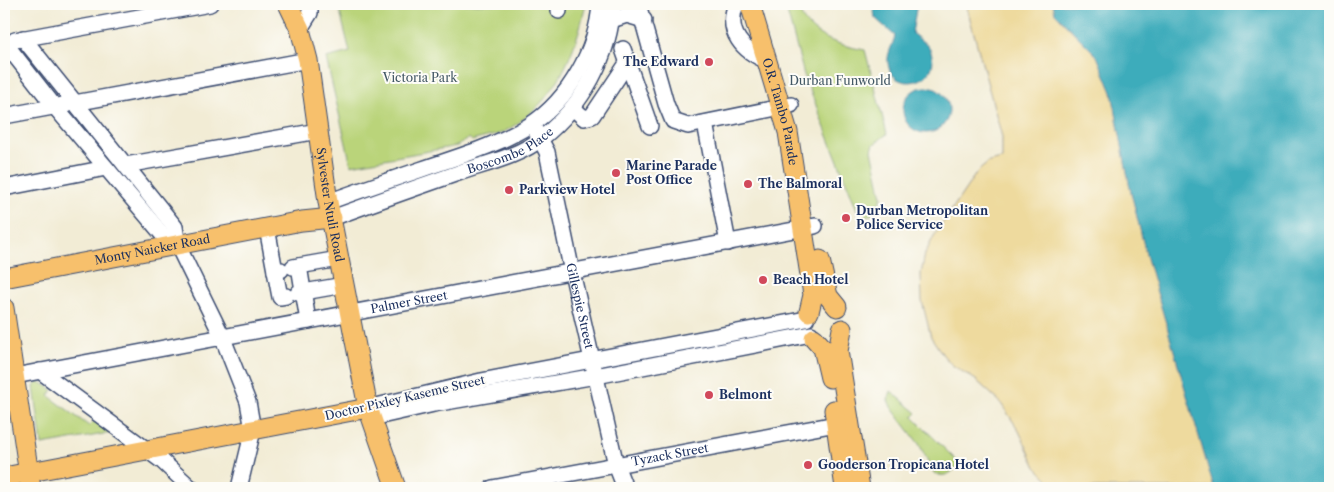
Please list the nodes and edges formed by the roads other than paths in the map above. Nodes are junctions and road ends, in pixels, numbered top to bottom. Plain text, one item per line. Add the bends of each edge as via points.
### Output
1 (210, 4) edge
2 (288, 4) edge
3 (310, 4) edge
4 (600, 4) edge
5 (613, 4) edge
6 (638, 4) edge
7 (736, 4) edge
8 (750, 4) edge
9 (761, 4) edge
10 (631, 10) edge
11 (612, 20) junction
12 (644, 20) junction
13 (300, 29) junction
14 (23, 38) junction
15 (4, 43) edge
16 (308, 60) junction
17 (768, 61) junction
18 (76, 104) junction
19 (787, 105) junction
20 (55, 107) junction
21 (573, 108) junction
22 (4, 116) edge
23 (705, 123) junction
24 (532, 124) junction
25 (650, 126) dead end
26 (318, 131) junction
27 (542, 139) junction
28 (126, 165) junction
29 (106, 168) junction
30 (414, 172) junction
31 (459, 173) junction
32 (4, 188) edge
33 (330, 210) junction
34 (808, 227) junction
35 (267, 228) junction
36 (728, 243) junction
37 (178, 246) junction
38 (339, 259) junction
39 (287, 268) junction
40 (572, 272) junction
41 (4, 278) edge
42 (344, 285) junction
43 (296, 294) junction
44 (837, 307) junction
45 (4, 308) edge
46 (349, 314) junction
47 (308, 321) junction
48 (810, 326) junction
49 (842, 329) junction
50 (222, 336) junction
51 (592, 360) junction
52 (40, 371) junction
53 (596, 376) junction
54 (9, 377) edge
55 (370, 413) junction
56 (841, 422) junction
57 (253, 430) junction
58 (146, 450) junction
59 (616, 465) junction
60 (4, 477) edge
61 (30, 480) edge
62 (191, 488) edge
63 (239, 488) edge
64 (396, 488) edge
65 (492, 488) edge
66 (625, 488) edge
67 (845, 488) edge
68 (860, 488) edge

1 - 14 street
2 - 13 main road, Sylvester Ntuli Road
3 - 13 street via 310,12
4 - 24 street, Boscombe Place via 598,23 585,60 560,98
5 - 11 street, Boscombe Place
6 - 12 street
7 - 17 street via 734,20 740,43 748,52
8 - 17 main road, O.R. Tambo Parade
9 - 19 main road, O.R. Tambo Parade
10 - 11 street
10 - 12 street
11 - 21 street, Boscombe Place via 606,48
12 - 23 street via 673,121 688,126
13 - 16 main road, Sylvester Ntuli Road
14 - 15 street
14 - 18 street
15 - 20 street
16 - 18 street
16 - 26 main road, Sylvester Ntuli Road
17 - 19 main road, O.R. Tambo Parade
18 - 20 street
18 - 28 street
19 - 23 street
19 - 34 main road, O.R. Tambo Parade via 807,173
20 - 22 street
20 - 29 street
21 - 25 street via 584,118 592,116 626,56
21 - 27 street, Boscombe Place
23 - 36 street
24 - 27 street, Gillespie Street
24 - 30 street, Boscombe Place via 485,148
26 - 28 street
26 - 33 main road, Sylvester Ntuli Road
27 - 31 street, Boscombe Place via 510,155
27 - 40 street, Gillespie Street
28 - 37 street via 174,227
29 - 32 street
29 - 37 street via 162,234
30 - 31 street via 425,176
30 - 33 street, Boscombe Place
31 - 33 street, Boscombe Place
33 - 35 main road, Monty Naicker Road via 302,221
33 - 38 main road, Sylvester Ntuli Road
34 - 36 street, Palmer Street
34 - 44 main road, O.R. Tambo Parade via 828,296
34 - 48 main road, O.R. Tambo Parade via 813,295
35 - 37 main road, Monty Naicker Road
35 - 39 street
36 - 40 street, Palmer Street
37 - 41 main road, Monty Naicker Road
37 - 50 street
38 - 39 street
38 - 42 main road, Sylvester Ntuli Road
39 - 43 street
39 - 43 street via 280,297
40 - 46 street, Palmer Street
40 - 51 street, Gillespie Street
42 - 43 street
42 - 46 main road, Sylvester Ntuli Road
43 - 47 street
44 - 48 main road via 821,304
44 - 49 main road, O.R. Tambo Parade via 842,315
45 - 54 main road
46 - 47 street, Palmer Street
46 - 55 main road, Sylvester Ntuli Road
47 - 50 street, Palmer Street
48 - 49 main road via 828,341
48 - 51 street, Doctor Pixley Kaseme Street
48 - 53 street, Doctor Pixley Kaseme Street via 753,344
48 - 56 main road, O.R. Tambo Parade via 828,362
49 - 56 main road, O.R. Tambo Parade via 838,351
50 - 52 street, Palmer Street
50 - 57 street via 244,389
51 - 53 street, Gillespie Street
51 - 55 street, Doctor Pixley Kaseme Street via 481,381
52 - 54 street, Palmer Street
52 - 58 street
53 - 55 street, Doctor Pixley Kaseme Street
53 - 59 street, Gillespie Street
54 - 61 main road
55 - 57 main road, Doctor Pixley Kaseme Street
55 - 64 main road, Sylvester Ntuli Road
56 - 59 street, Tyzack Street
56 - 67 main road, O.R. Tambo Parade
56 - 68 main road, O.R. Tambo Parade
57 - 58 main road, Doctor Pixley Kaseme Street
57 - 63 street
58 - 61 main road, Doctor Pixley Kaseme Street
58 - 62 street
59 - 65 street, Tyzack Street
59 - 66 street, Gillespie Street
60 - 61 main road, Doctor Pixley Kaseme Street

